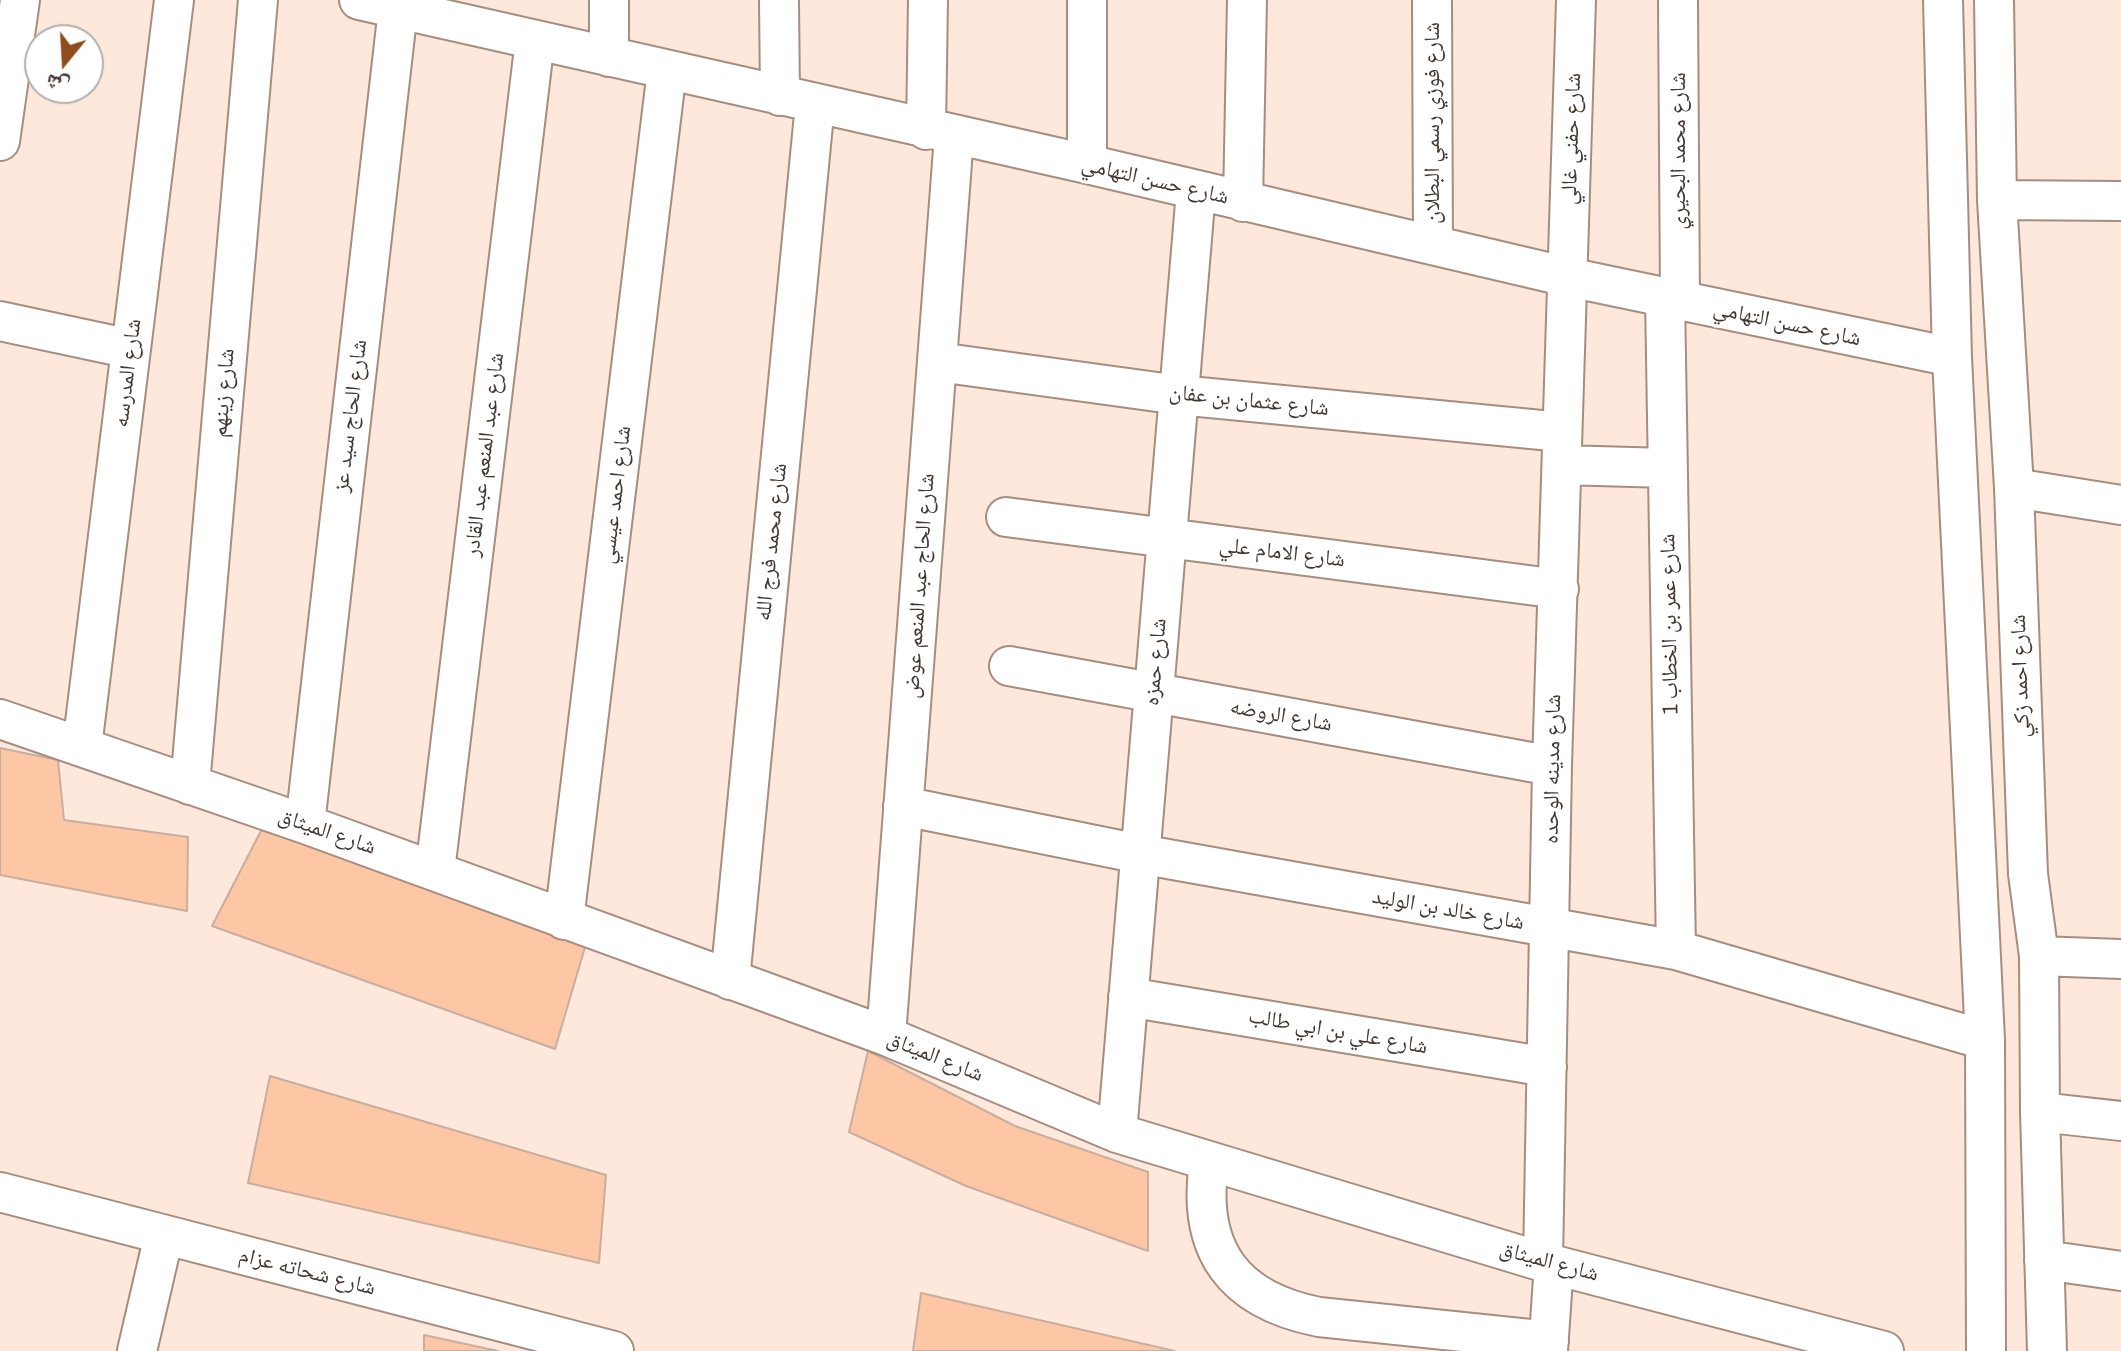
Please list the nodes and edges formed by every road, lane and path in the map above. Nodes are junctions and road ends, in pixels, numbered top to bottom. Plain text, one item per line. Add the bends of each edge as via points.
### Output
1 (20, 0) edge
2 (174, 0) edge
3 (258, 0) edge
4 (359, 0) edge
5 (609, 0) edge
6 (779, 0) edge
7 (928, 0) edge
8 (1087, 0) edge
9 (1247, 0) edge
10 (1432, 0) edge
11 (1576, 0) edge
12 (1678, 0) edge
13 (1943, 0) edge
14 (1994, 0) edge
15 (398, 9) junction
16 (492, 15) edge
17 (535, 40) junction
18 (609, 57) junction
19 (667, 70) junction
20 (797, 100) junction
21 (940, 133) junction
22 (0, 141) edge
23 (1087, 164) junction
24 (1196, 191) junction
25 (1997, 200) junction
26 (2121, 201) edge
27 (1243, 202) junction
28 (1433, 245) junction
29 (1568, 277) junction
30 (1673, 300) junction
31 (0, 321) edge
32 (131, 349) junction
33 (1952, 357) junction
34 (938, 362) junction
35 (1179, 395) junction
36 (1562, 448) junction
37 (1667, 468) junction
38 (2014, 488) junction
39 (2121, 505) edge
40 (1006, 517) dead end
41 (1167, 538) junction
42 (1559, 589) junction
43 (1009, 666) dead end
44 (1154, 692) junction
45 (0, 719) edge
46 (82, 747) junction
47 (1552, 766) junction
48 (190, 785) junction
49 (903, 806) junction
50 (305, 824) junction
51 (1140, 854) junction
52 (435, 871) junction
53 (2028, 874) junction
54 (1979, 880) junction
55 (564, 920) junction
56 (1550, 928) junction
57 (1676, 950) junction
58 (2039, 956) junction
59 (2121, 959) edge
60 (730, 980) junction
61 (1128, 997) junction
62 (886, 1036) junction
63 (1985, 1040) junction
64 (1547, 1067) junction
65 (2040, 1112) junction
66 (2121, 1121) edge
67 (1117, 1133) junction
68 (1209, 1162) junction
69 (0, 1192) edge
70 (164, 1235) junction
71 (2044, 1260) junction
72 (1548, 1263) junction
73 (2121, 1271) edge
74 (1374, 1337) edge
75 (564, 1344) edge
76 (1548, 1346) edge
77 (137, 1351) edge
78 (614, 1351) edge
79 (1884, 1351) edge
80 (1986, 1351) edge
81 (2047, 1351) edge

1 - 22 street
2 - 32 street, شارع المدرسه
3 - 48 street, شارع زينهم
4 - 15 street, شارع حسن التهامي
5 - 18 street
6 - 20 street, شارع محمد فرج الله
7 - 21 street, شارع الحاج عبد المنعم عوض
8 - 23 street
9 - 27 street
10 - 28 street, شارع فوزي رسمي البطلان
11 - 29 street, شارع حفني غالي
12 - 30 street, شارع محمد البحيري
13 - 33 street
14 - 25 street, شارع احمد زكي
15 - 16 street, شارع حسن التهامي
15 - 50 street, شارع الحاج سيد عز
16 - 17 street, شارع حسن التهامي
17 - 18 street, شارع حسن التهامي
17 - 52 street, شارع عبد المنعم عبد القادر
18 - 19 street, شارع حسن التهامي
19 - 20 street, شارع حسن التهامي
19 - 55 street, شارع احمد عيسي
20 - 21 street, شارع حسن التهامي
20 - 60 street, شارع محمد فرج الله
21 - 23 street, شارع حسن التهامي
21 - 34 street, شارع الحاج عبد المنعم عوض
23 - 24 street, شارع حسن التهامي
24 - 27 street, شارع حسن التهامي
24 - 35 street, شارع حمزه
25 - 26 street
25 - 38 street, شارع احمد زكي
27 - 28 street, شارع حسن التهامي
28 - 29 street, شارع حسن التهامي
29 - 30 street, شارع حسن التهامي
29 - 36 street, شارع مدينه الوحده
30 - 33 street, شارع حسن التهامي
30 - 37 street, شارع عمر بن الخطاب 1
31 - 32 street
32 - 46 street, شارع المدرسه
33 - 54 street
34 - 35 street, شارع عثمان بن عفان
34 - 49 street, شارع الحاج عبد المنعم عوض
35 - 36 street, شارع عثمان بن عفان
35 - 41 street, شارع حمزه
36 - 37 street, شارع عثمان بن عفان
36 - 42 street, شارع مدينه الوحده
37 - 57 street, شارع عمر بن الخطاب 1
38 - 39 street
38 - 53 street, شارع احمد زكي
40 - 41 street, شارع الامام علي
41 - 42 street, شارع الامام علي
41 - 44 street, شارع حمزه
42 - 47 street, شارع مدينه الوحده
43 - 44 street, شارع الروضه
44 - 47 street, شارع الروضه
44 - 51 street, شارع حمزه
45 - 46 street, شارع الميثاق
46 - 48 street, شارع الميثاق
47 - 56 street, شارع مدينه الوحده
48 - 50 street, شارع الميثاق
49 - 51 street, شارع خالد بن الوليد
49 - 62 street, شارع الحاج عبد المنعم عوض
50 - 52 street, شارع الميثاق
51 - 56 street, شارع خالد بن الوليد
51 - 61 street, شارع حمزه
52 - 55 street, شارع الميثاق
53 - 54 street
53 - 58 street, شارع احمد زكي
54 - 63 street
55 - 60 street, شارع الميثاق
56 - 57 street, شارع خالد بن الوليد
56 - 64 street, شارع مدينه الوحده
57 - 63 street, شارع خالد بن الوليد
58 - 59 street
58 - 65 street, شارع احمد زكي
60 - 62 street, شارع الميثاق
61 - 64 street, شارع علي بن ابي طالب
61 - 67 street, شارع حمزه
62 - 67 street, شارع الميثاق
63 - 80 street
64 - 72 street, شارع مدينه الوحده
65 - 66 street
65 - 71 street, شارع احمد زكي
67 - 68 street, شارع الميثاق
68 - 72 street, شارع الميثاق
68 - 74 street via 1204,1192 1208,1223 1218,1252 1236,1278 1260,1298 1289,1311
69 - 70 street, شارع شحاته عزام
70 - 75 street, شارع شحاته عزام
70 - 77 street
71 - 73 street
71 - 81 street, شارع احمد زكي
72 - 76 street
72 - 79 street, شارع الميثاق
74 - 76 street
75 - 78 street, شارع شحاته عزام

